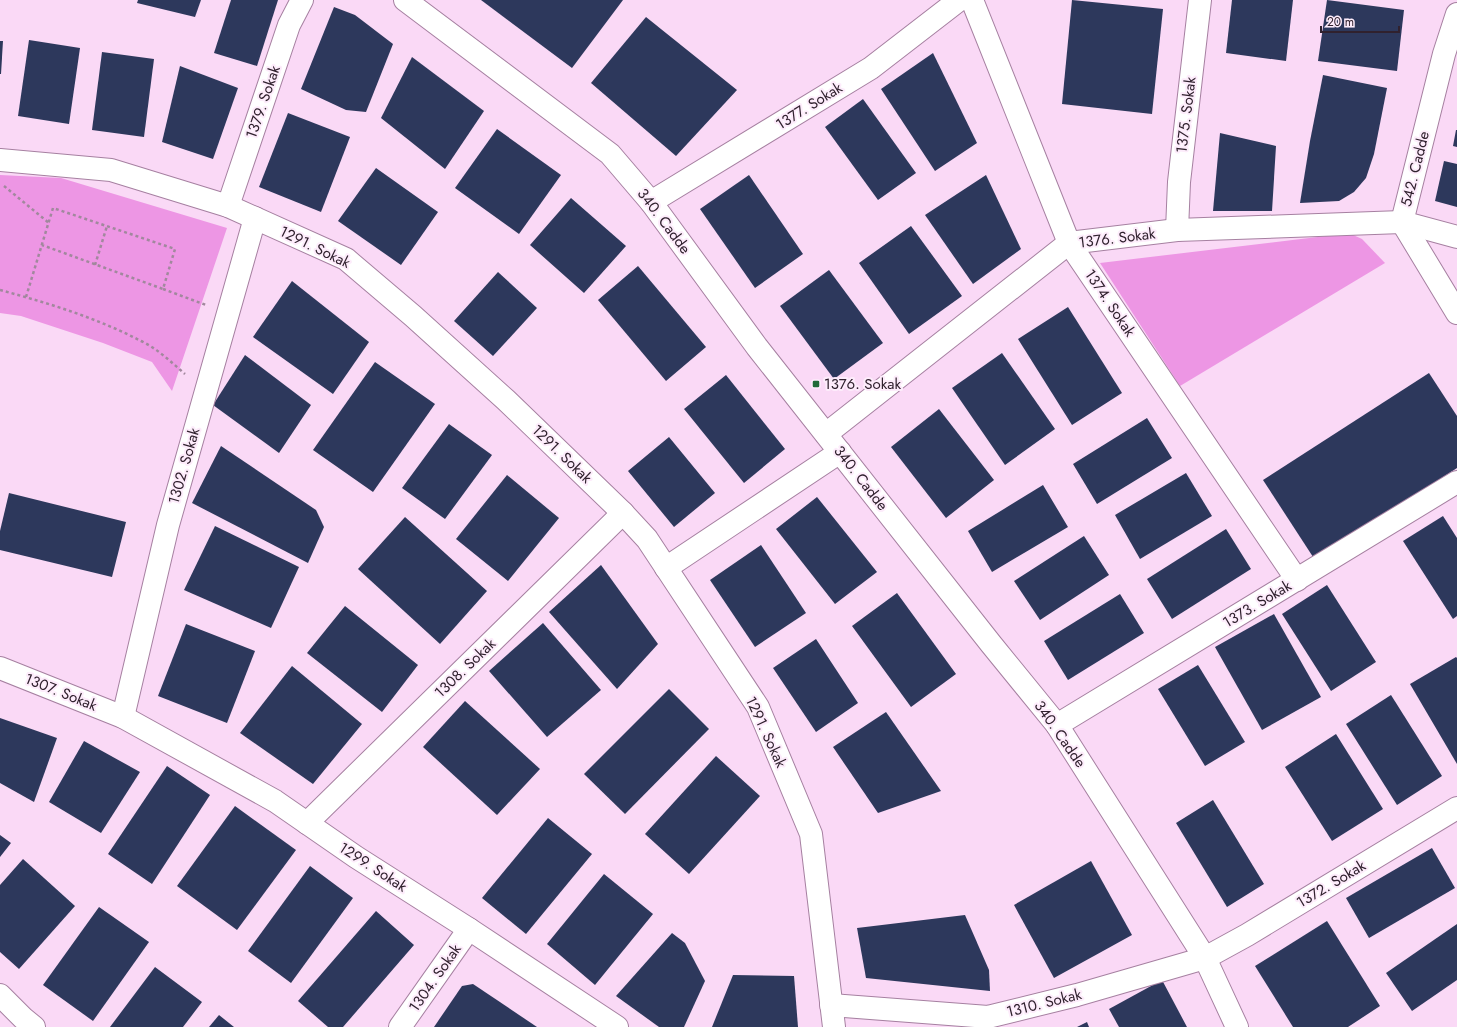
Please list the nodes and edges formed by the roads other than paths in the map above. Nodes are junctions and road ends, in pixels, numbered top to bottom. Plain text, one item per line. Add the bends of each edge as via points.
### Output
1 (302, 0) edge
2 (405, 0) edge
3 (959, 0) edge
4 (972, 0) edge
5 (1200, 0) edge
6 (1457, 14) edge
7 (1450, 56) edge
8 (0, 160) edge
9 (652, 202) junction
10 (228, 206) junction
11 (255, 218) junction
12 (1402, 222) junction
13 (1176, 230) junction
14 (1457, 236) edge
15 (1069, 243) junction
16 (1457, 313) edge
17 (826, 434) junction
18 (840, 452) junction
19 (1457, 482) edge
20 (623, 513) junction
21 (666, 568) junction
22 (1297, 580) junction
23 (0, 668) edge
24 (123, 716) junction
25 (1057, 725) junction
26 (1454, 817) edge
27 (307, 823) junction
28 (469, 928) junction
29 (1205, 958) junction
30 (0, 995) edge
31 (831, 1005) junction
32 (24, 1024) edge
33 (400, 1027) edge
34 (617, 1027) edge
35 (834, 1027) edge
36 (1237, 1027) edge

1 - 10 street, 1379. Sokak via 289,25
2 - 9 street, 340. Cadde via 610,154
3 - 9 street, 1377. Sokak via 871,68
4 - 15 street, 1374. Sokak
5 - 13 street, 1375. Sokak
6 - 7 street, 542. Cadde
7 - 12 street, 542. Cadde
8 - 10 street, 1291. Sokak via 111,170
9 - 17 street, 340. Cadde via 752,340
10 - 11 street, 1291. Sokak
11 - 20 street, 1291. Sokak via 346,259 506,400
11 - 24 street, 1302. Sokak via 168,525
12 - 13 street, 1376. Sokak
12 - 14 street, 1376. Sokak
12 - 16 street, 542. Cadde
13 - 15 street, 1376. Sokak
15 - 17 street, 1376. Sokak
15 - 22 street, 1374. Sokak
17 - 18 street, 340. Cadde
18 - 21 street
18 - 25 street, 340. Cadde
19 - 22 street, 1373. Sokak
20 - 21 street, 1291. Sokak via 647,539
20 - 27 street, 1308. Sokak
21 - 31 street, 1291. Sokak via 758,707 811,834
22 - 25 street, 1373. Sokak
23 - 24 street, 1307. Sokak
24 - 27 street, 1299. Sokak via 275,801
25 - 29 street, 340. Cadde
26 - 29 street, 1372. Sokak
27 - 28 street, 1299. Sokak
28 - 33 street, 1304. Sokak
28 - 34 street, 1299. Sokak
29 - 31 street, 1310. Sokak via 1077,995 988,1017
29 - 36 street, 340. Cadde
30 - 32 street
31 - 35 street, 1291. Sokak

